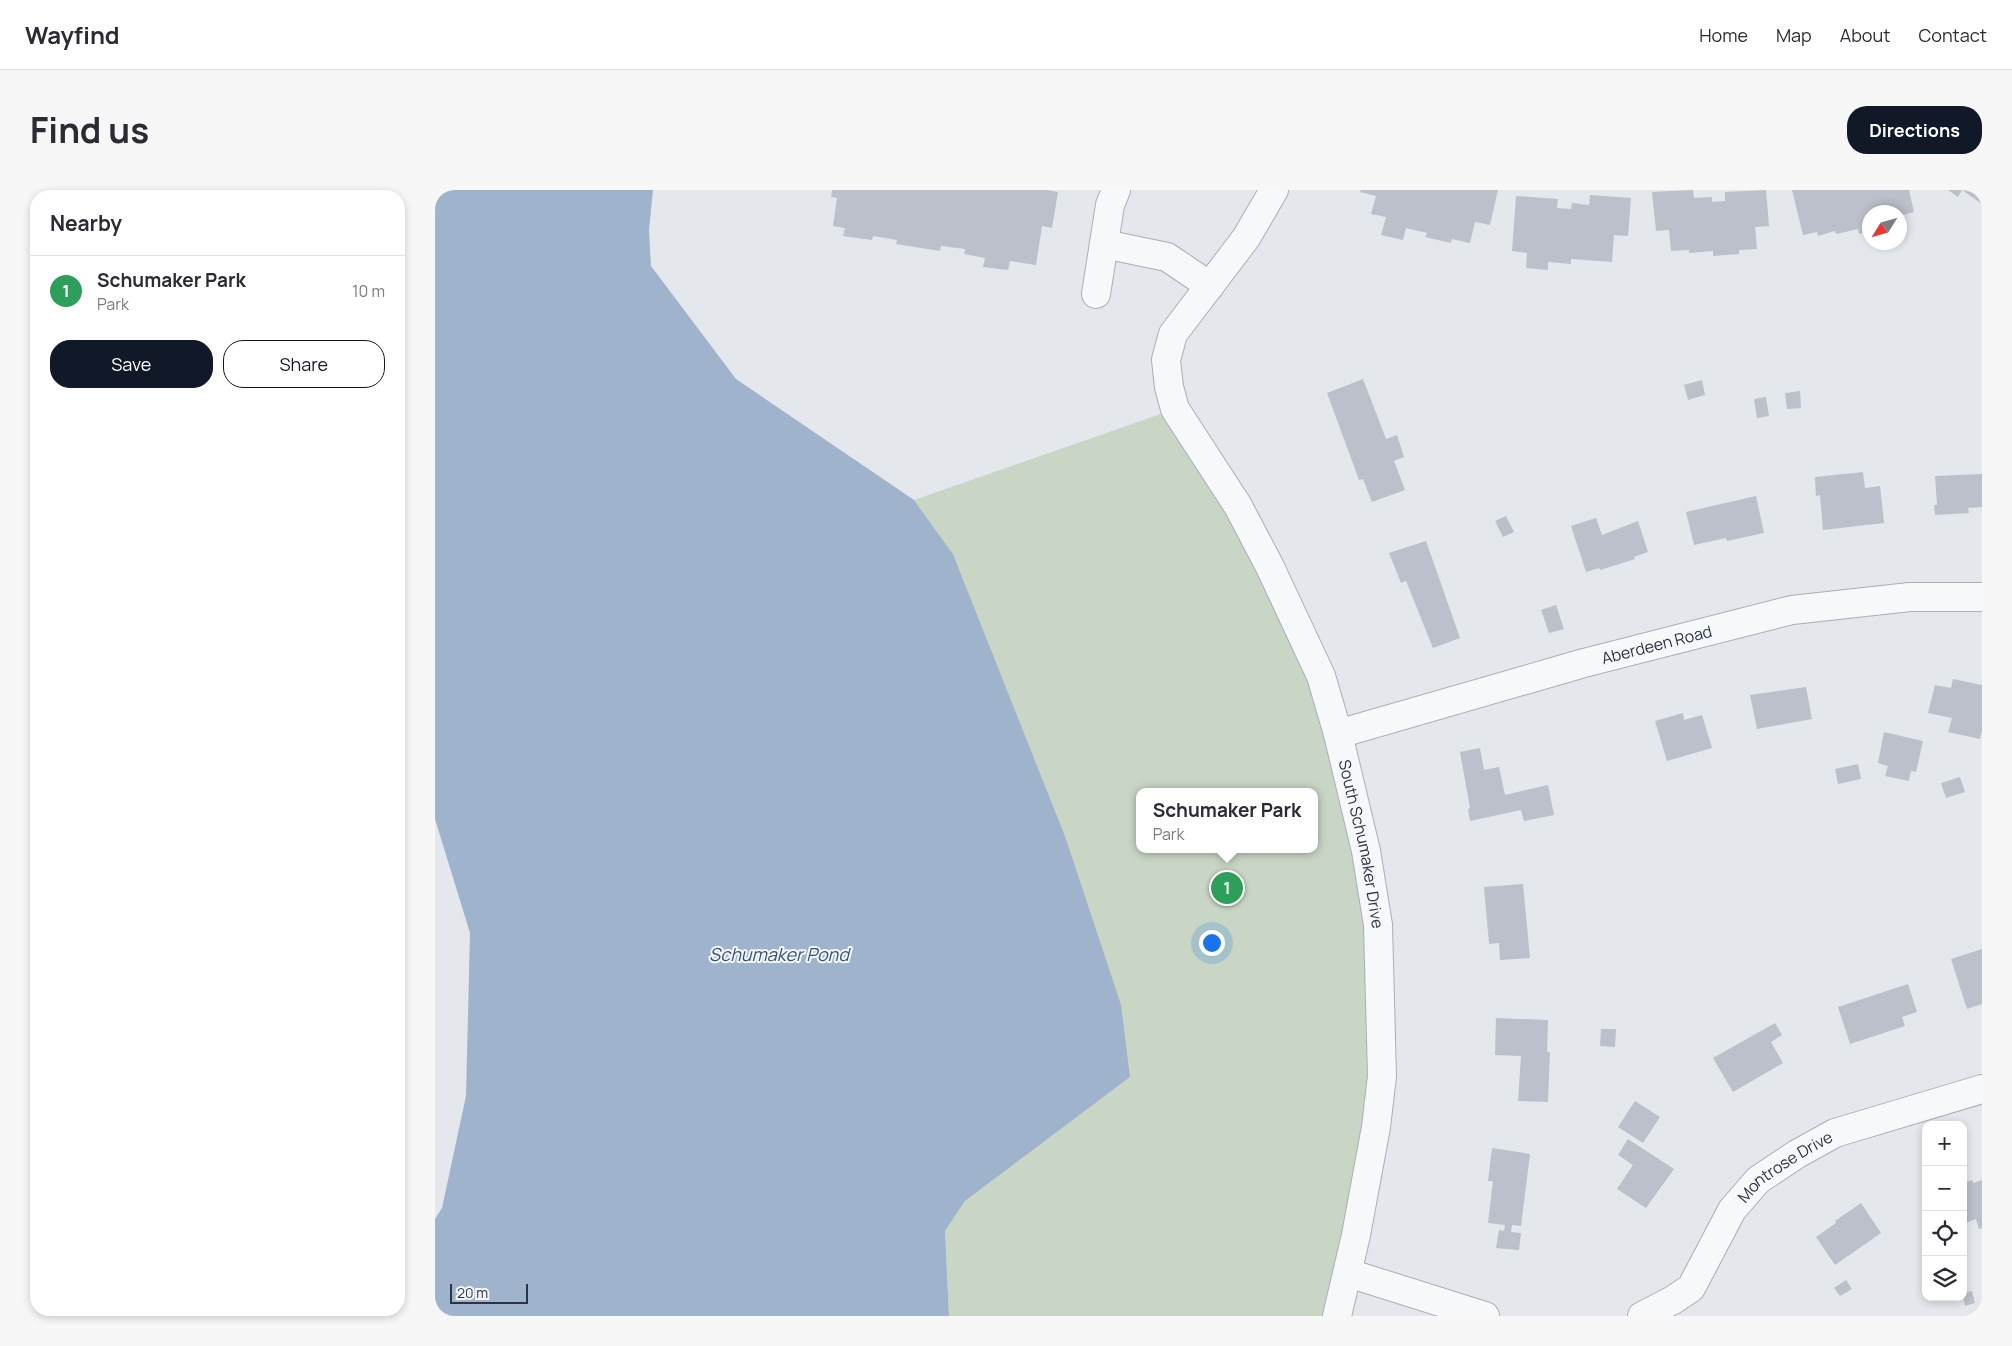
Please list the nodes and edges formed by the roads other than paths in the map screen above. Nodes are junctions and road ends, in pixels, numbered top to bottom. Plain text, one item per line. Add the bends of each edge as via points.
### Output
1 (1116, 190) edge
2 (1273, 190) edge
3 (1104, 244) junction
4 (1210, 286) junction
5 (1096, 294) dead end
6 (1982, 597) edge
7 (1338, 734) junction
8 (1982, 1089) edge
9 (1348, 1273) junction
10 (1691, 1288) junction
11 (1337, 1316) edge
12 (1485, 1316) edge
13 (1642, 1316) edge
14 (1686, 1316) edge

1 - 3 street via 1110,205
2 - 4 street, South Schumaker Drive via 1245,238
3 - 4 street via 1167,257
3 - 5 street
4 - 7 street, South Schumaker Drive via 1173,334 1166,360 1175,409 1238,506 1270,567 1321,676
6 - 7 street, Aberdeen Road via 1910,596 1791,610 1584,662
7 - 9 street, South Schumaker Drive via 1378,925 1382,1076 1376,1127
8 - 10 street, Montrose Drive via 1835,1133 1758,1180 1732,1210
9 - 11 street, South Schumaker Drive
9 - 12 street
10 - 13 street, Montrose Drive
10 - 14 street

